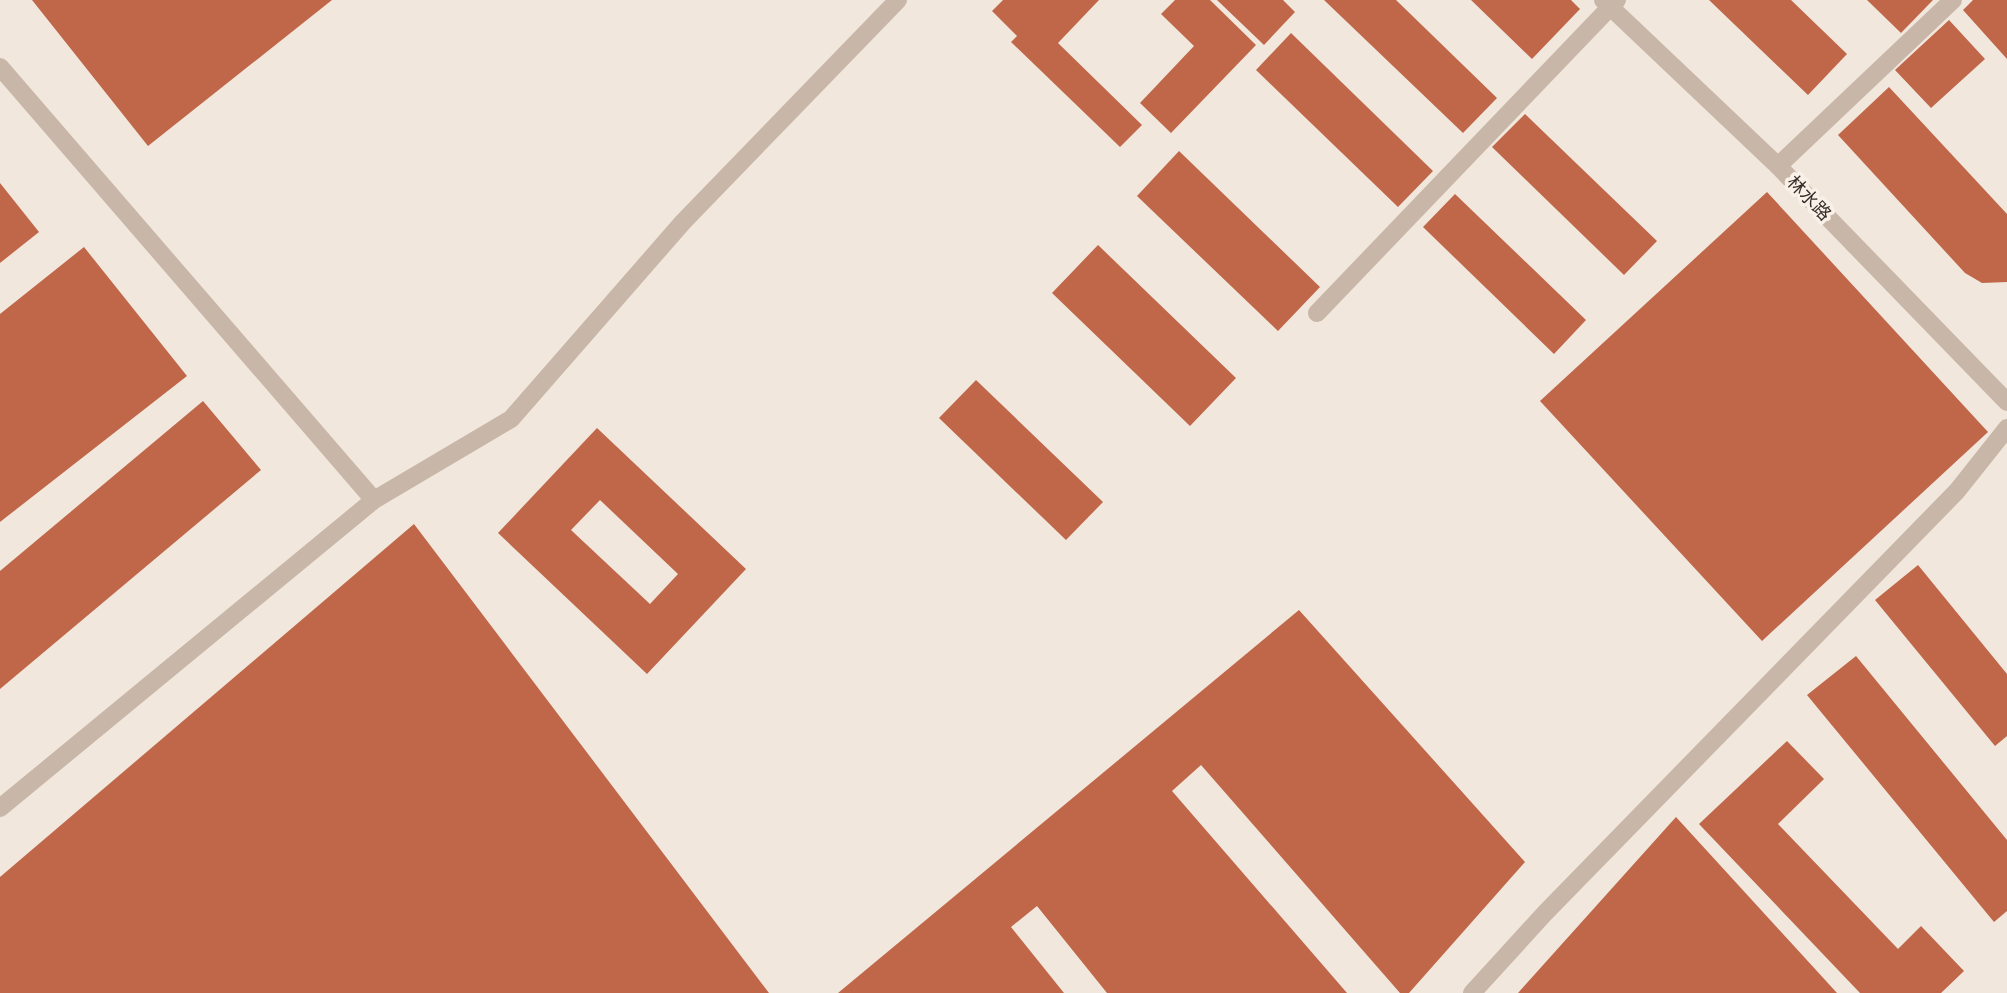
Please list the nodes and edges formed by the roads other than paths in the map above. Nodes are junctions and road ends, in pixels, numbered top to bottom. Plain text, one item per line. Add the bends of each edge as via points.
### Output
1 (898, 0) edge
2 (1953, 0) edge
3 (1610, 2) edge
4 (0, 67) edge
5 (1778, 166) junction
6 (1317, 313) dead end
7 (2007, 402) edge
8 (2007, 428) edge
9 (374, 500) junction
10 (0, 808) edge
11 (1472, 993) edge

1 - 9 street via 683,222 511,419
2 - 5 street
3 - 5 street, 林水路
3 - 6 street
4 - 9 street
5 - 7 street, 林水路
8 - 11 street via 1957,491 1545,912
9 - 10 street

